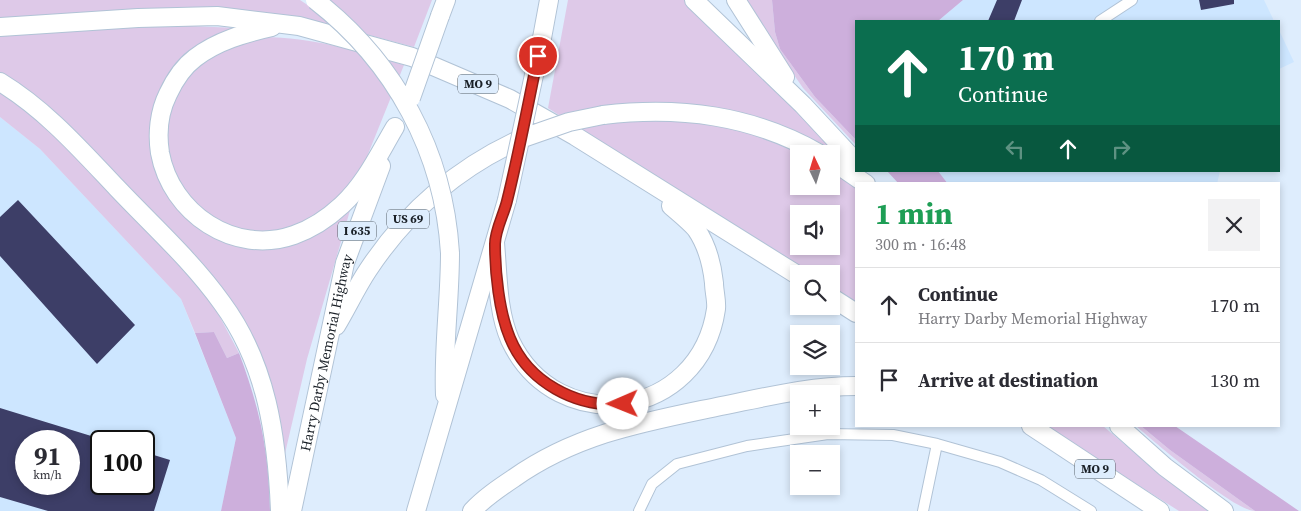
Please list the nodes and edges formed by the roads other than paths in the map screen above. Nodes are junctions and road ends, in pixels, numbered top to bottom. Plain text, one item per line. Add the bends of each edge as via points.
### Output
1 (315, 0) edge
2 (549, 0) edge
3 (694, 0) edge
4 (736, 0) edge
5 (1132, 0) edge
6 (443, 8) edge
7 (1102, 20) edge
8 (299, 26) junction
9 (0, 27) edge
10 (0, 82) edge
11 (803, 104) junction
12 (395, 128) junction
13 (805, 145) edge
14 (855, 161) edge
15 (840, 166) edge
16 (866, 172) edge
17 (641, 178) junction
18 (863, 182) edge
19 (875, 182) edge
20 (495, 243) junction
21 (790, 270) edge
22 (840, 303) edge
23 (855, 312) edge
24 (329, 337) junction
25 (855, 386) edge
26 (446, 411) junction
27 (1033, 427) edge
28 (1120, 427) edge
29 (937, 444) junction
30 (280, 511) edge
31 (292, 511) edge
32 (416, 511) edge
33 (472, 511) edge
34 (639, 511) edge
35 (922, 511) edge
36 (1091, 511) edge
37 (1160, 511) edge
38 (1224, 511) edge

1 - 26 highway, bridge via 376,58 415,118 434,162 448,220 450,253 444,359
2 - 20 highway, bridge via 508,200
3 - 11 highway
4 - 11 highway
5 - 7 street
6 - 12 highway, Harry Darby Memorial Highway / I 635, bridge via 411,98
8 - 9 highway, MO 9 via 217,16
8 - 12 highway via 249,32 221,43 196,57 172,85 160,118 159,147 172,188 190,211 214,228 242,238 270,240 294,235 330,215 354,193
8 - 17 highway, MO 9 via 412,56 460,76 510,99
10 - 30 highway via 53,121 193,267 223,305 250,352 268,403 276,449
11 - 14 highway
12 - 24 highway, Harry Darby Memorial Highway / I 635 via 345,263
13 - 24 highway, US 69, bridge via 754,125 716,116 643,110 569,122 523,138 476,162 412,214 368,270
15 - 18 highway
16 - 19 highway
17 - 20 highway via 696,229 712,267 716,308 710,331 693,366 675,383 656,394 635,402 594,404 564,394 538,377 518,354 505,325
17 - 21 highway, MO 9
20 - 26 highway
22 - 23 highway
24 - 31 highway, Harry Darby Memorial Highway / I 635
25 - 33 highway via 791,392 625,426 590,437 530,466
26 - 32 highway
27 - 37 highway, MO 9
28 - 38 highway via 1165,467
29 - 34 street via 893,435 828,434 747,446 678,464 652,484
29 - 35 street
29 - 36 street via 1000,462 1042,480

